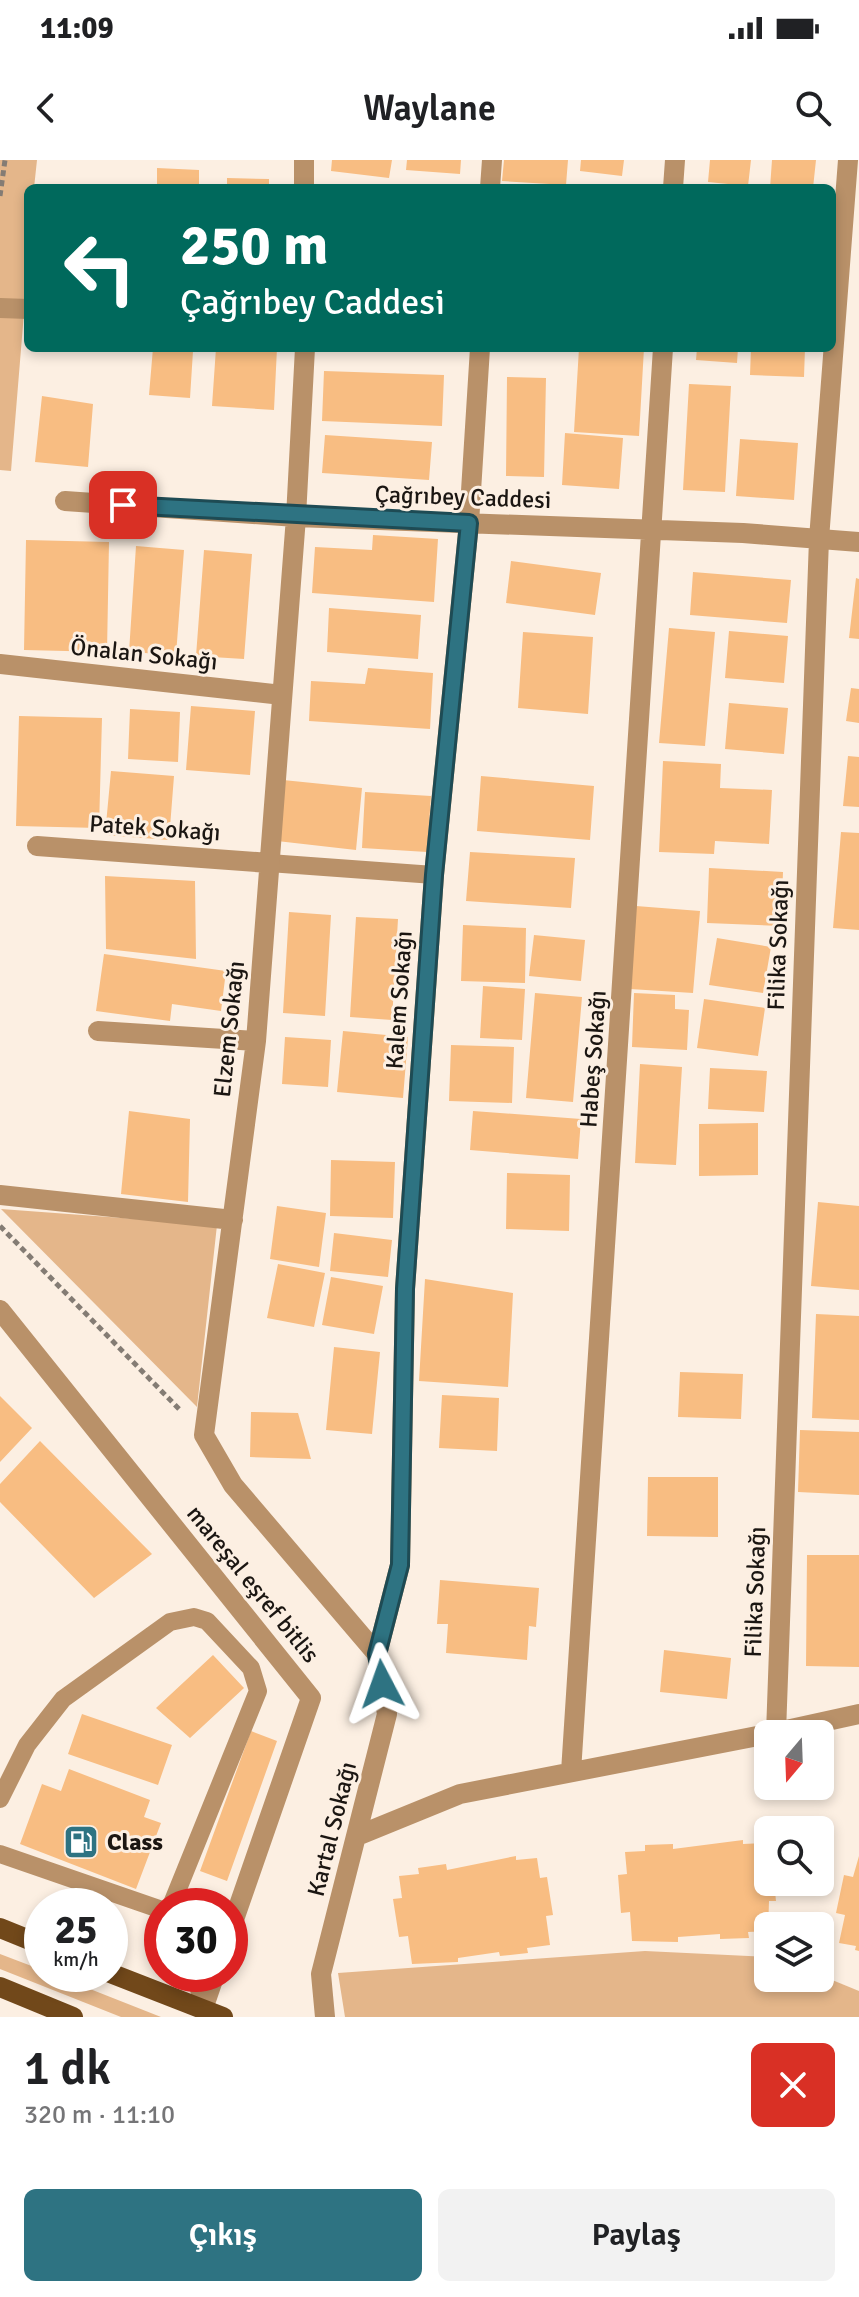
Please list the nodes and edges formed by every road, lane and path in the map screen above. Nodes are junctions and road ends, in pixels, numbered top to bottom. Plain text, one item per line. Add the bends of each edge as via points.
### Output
1 (5, 160) edge
2 (304, 160) edge
3 (492, 160) edge
4 (675, 160) edge
5 (848, 160) edge
6 (304, 184) edge
7 (490, 184) edge
8 (673, 184) edge
9 (0, 196) edge
10 (0, 308) edge
11 (24, 309) edge
12 (836, 317) edge
13 (305, 352) edge
14 (480, 352) edge
15 (663, 352) edge
16 (833, 352) edge
17 (65, 501) dead end
18 (296, 517) junction
19 (469, 523) junction
20 (652, 530) junction
21 (819, 539) junction
22 (859, 542) edge
23 (0, 664) edge
24 (282, 695) junction
25 (37, 846) dead end
26 (269, 863) junction
27 (434, 875) junction
28 (98, 1031) dead end
29 (256, 1041) junction
30 (0, 1195) edge
31 (233, 1220) junction
32 (0, 1226) edge
33 (0, 1310) edge
34 (204, 1435) junction
35 (377, 1654) junction
36 (859, 1714) edge
37 (772, 1720) edge
38 (833, 1720) edge
39 (754, 1737) edge
40 (571, 1772) junction
41 (0, 1799) edge
42 (357, 1836) junction
43 (0, 1854) edge
44 (178, 1888) edge
45 (245, 1888) edge
46 (144, 1904) edge
47 (0, 1928) edge
48 (24, 1938) edge
49 (128, 1980) edge
50 (0, 1987) edge
51 (200, 1992) edge
52 (209, 1992) edge
53 (203, 2009) junction
54 (73, 2017) edge
55 (223, 2017) edge
56 (325, 2017) edge

1 - 9 path
2 - 6 street
3 - 7 street
4 - 8 street
5 - 12 street, Filika Sokağı
10 - 11 street
13 - 18 street, Elzem Sokağı
14 - 19 street, Kalem Sokağı
15 - 20 street, Habeş Sokağı
16 - 21 street, Filika Sokağı
17 - 18 street, Çağrıbey Caddesi
18 - 19 street, Çağrıbey Caddesi
18 - 24 street, Elzem Sokağı
19 - 20 street, Çağrıbey Caddesi
19 - 27 street, Kalem Sokağı
20 - 21 street, Çağrıbey Caddesi
20 - 40 street, Habeş Sokağı
21 - 22 street, Çağrıbey Caddesi
21 - 37 street, Filika Sokağı
23 - 24 street, Önalan Sokağı
24 - 26 street, Elzem Sokağı
25 - 26 street, Patek Sokağı
26 - 27 lane
26 - 29 street, Elzem Sokağı
27 - 35 street, Kalem Sokağı via 405,1289 400,1565
28 - 29 street
29 - 31 street, Elzem Sokağı
30 - 31 street
31 - 34 street, Elzem Sokağı
32 - 34 path
33 - 45 street, mareşal eşref bitlis via 311,1698
34 - 35 street via 233,1485
35 - 42 street, Kartal Sokağı via 387,1714
36 - 38 street
39 - 40 street
40 - 42 street via 460,1794
41 - 44 lane via 27,1745 63,1699 170,1622 194,1617 207,1621 251,1668 258,1691
42 - 56 street, Kartal Sokağı via 321,1974
43 - 46 lane
47 - 48 main road
49 - 53 main road
50 - 54 main road
51 - 53 lane
52 - 53 street
53 - 55 main road

